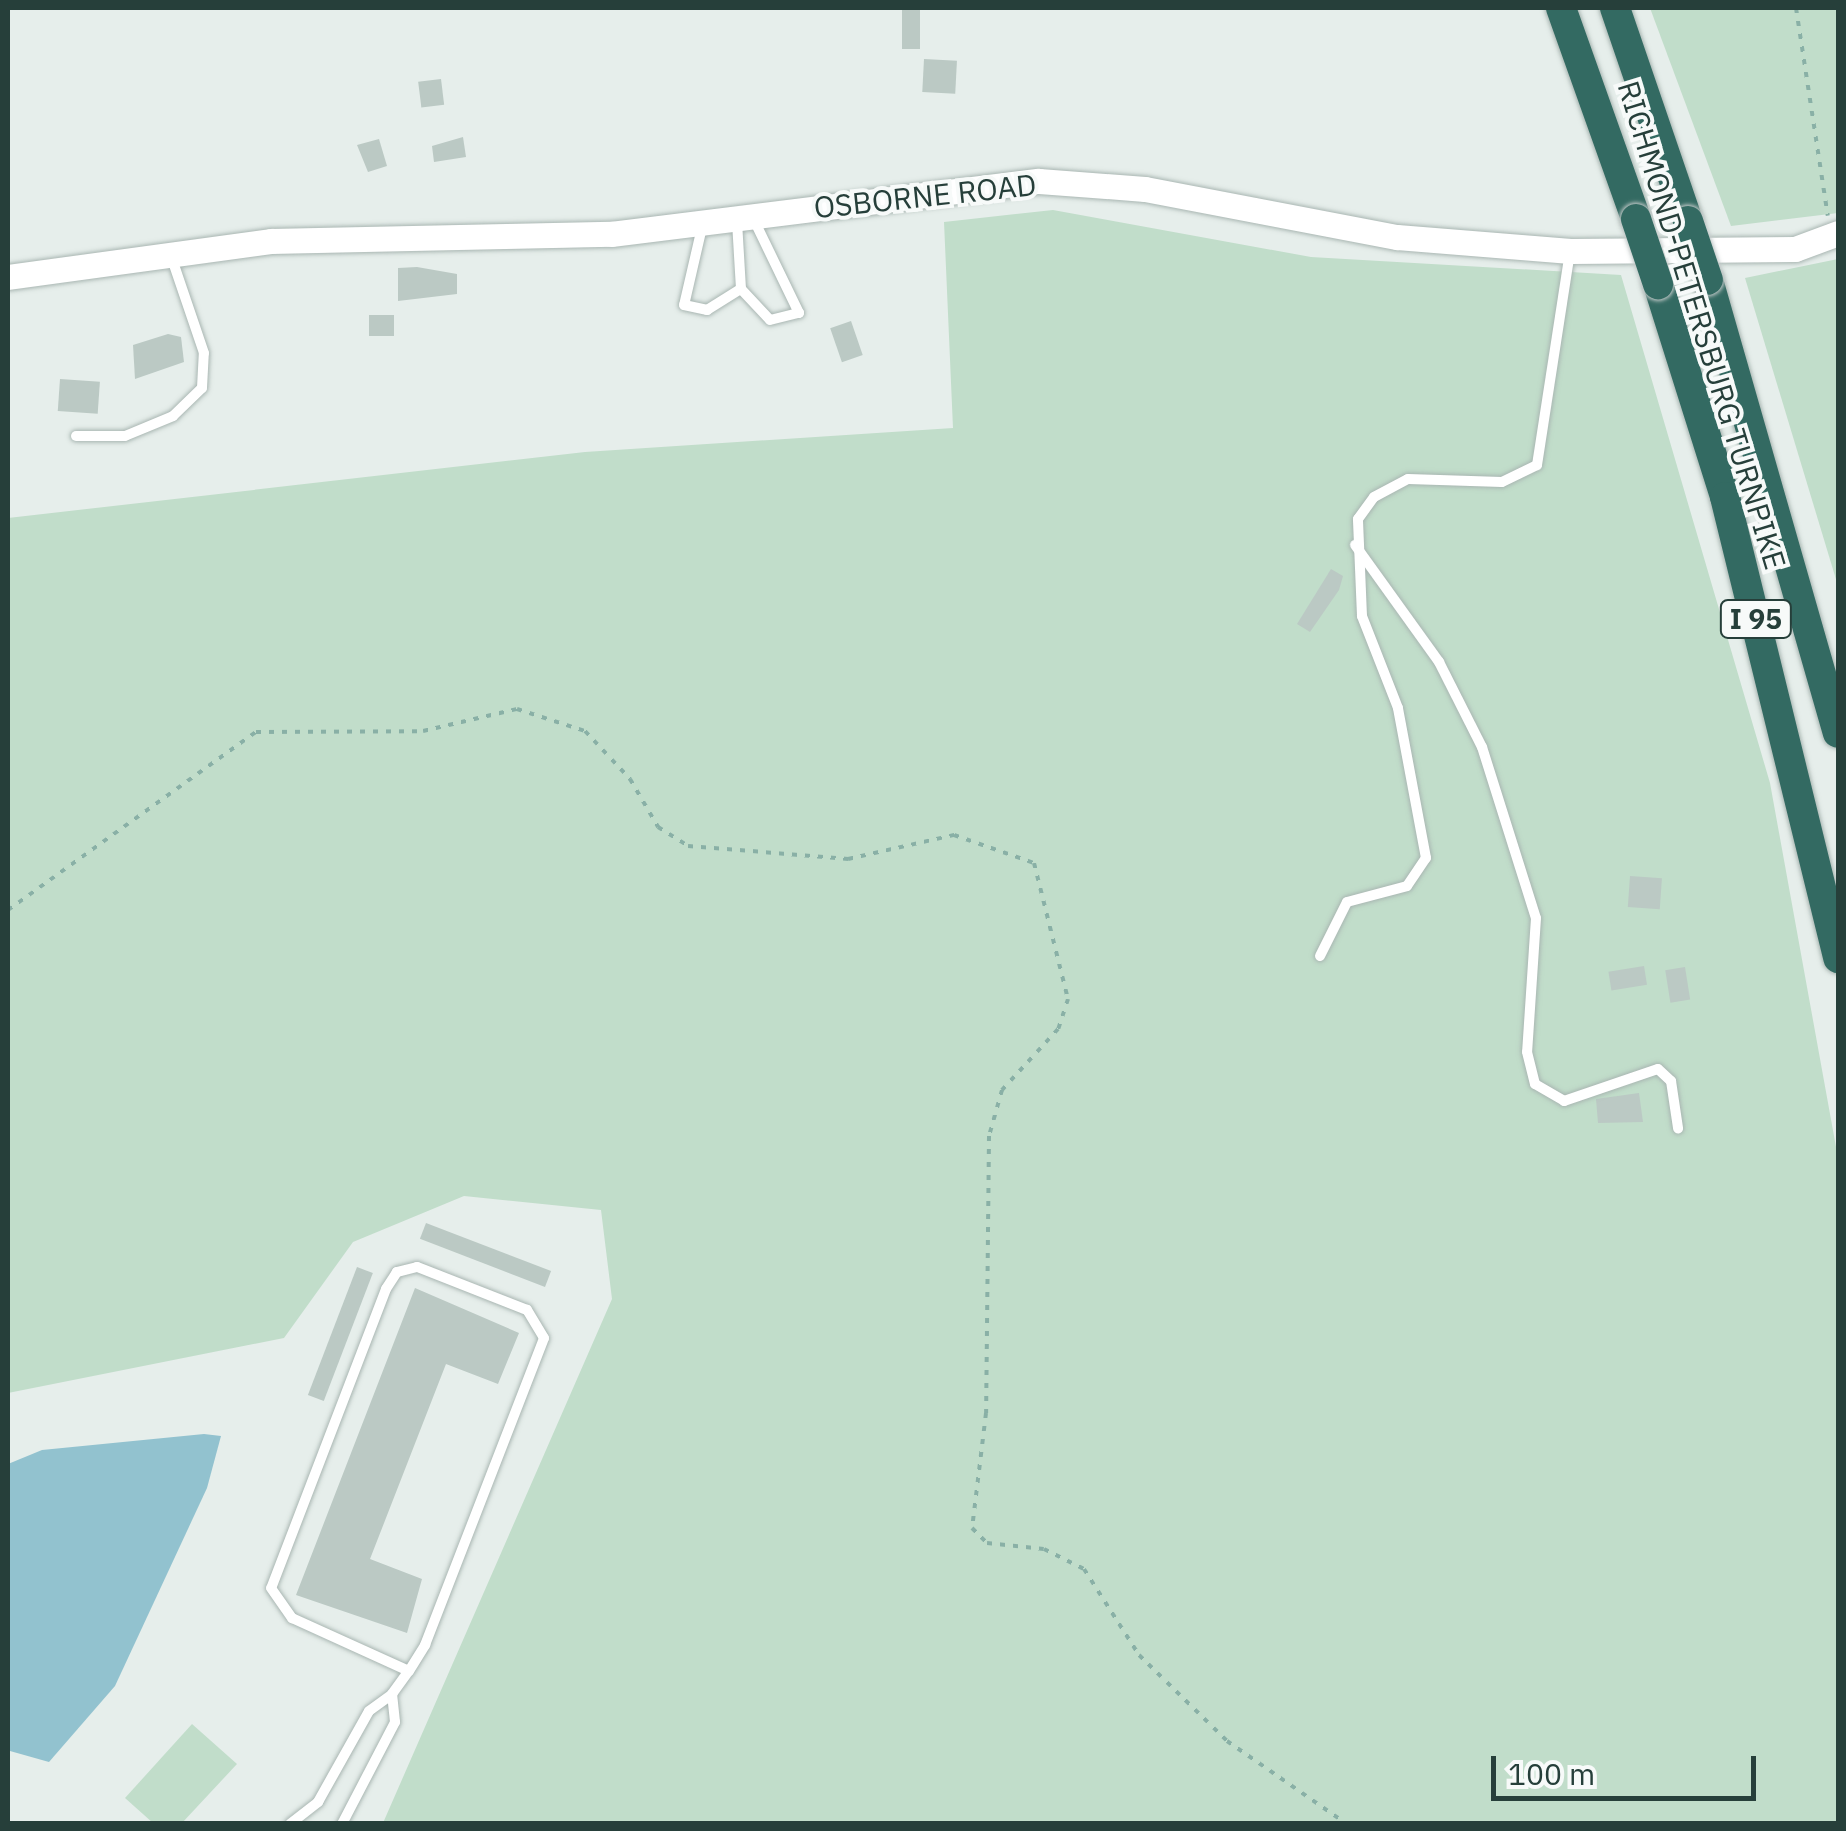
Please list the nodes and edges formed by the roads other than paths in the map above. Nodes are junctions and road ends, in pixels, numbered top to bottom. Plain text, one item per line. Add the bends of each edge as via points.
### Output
1 (1561, 8) edge
2 (1615, 8) edge
3 (744, 217) junction
4 (703, 222) junction
5 (1834, 234) edge
6 (1570, 251) junction
7 (171, 255) junction
8 (8, 277) edge
9 (741, 289) junction
10 (76, 436) dead end
11 (1354, 544) junction
12 (1838, 734) edge
13 (1320, 956) dead end
14 (1838, 958) edge
15 (1678, 1128) dead end
16 (410, 1671) junction
17 (392, 1694) junction
18 (290, 1824) edge
19 (342, 1824) edge

1 - 14 highway, RICHMOND-PETERSBURG TURNPIKE / I 95, bridge via 1730,516
2 - 12 highway, RICHMOND-PETERSBURG TURNPIKE / I 95, bridge via 1708,280
3 - 4 street, OSBORNE ROAD
3 - 6 street, OSBORNE ROAD via 1039,181 1144,190 1398,237
3 - 9 lane
3 - 9 lane via 799,314 770,320
4 - 7 street, OSBORNE ROAD via 612,234 271,241
4 - 9 lane via 684,305 722,306
5 - 6 street, OSBORNE ROAD via 1795,249
6 - 11 lane via 1537,464 1502,482 1423,477 1390,486 1364,508
7 - 8 street, OSBORNE ROAD
7 - 10 lane via 204,353 202,388 173,416 125,436
11 - 13 lane via 1362,616 1398,708 1426,858 1408,886 1348,902
11 - 15 lane via 1439,662 1482,747 1536,918 1526,1052 1535,1084 1564,1101 1658,1070 1671,1080
16 - 16 lane via 544,1338 527,1310 417,1267 397,1272 386,1289 272,1588 292,1618
16 - 17 lane
17 - 18 lane via 369,1712 318,1802
17 - 19 lane via 395,1722

